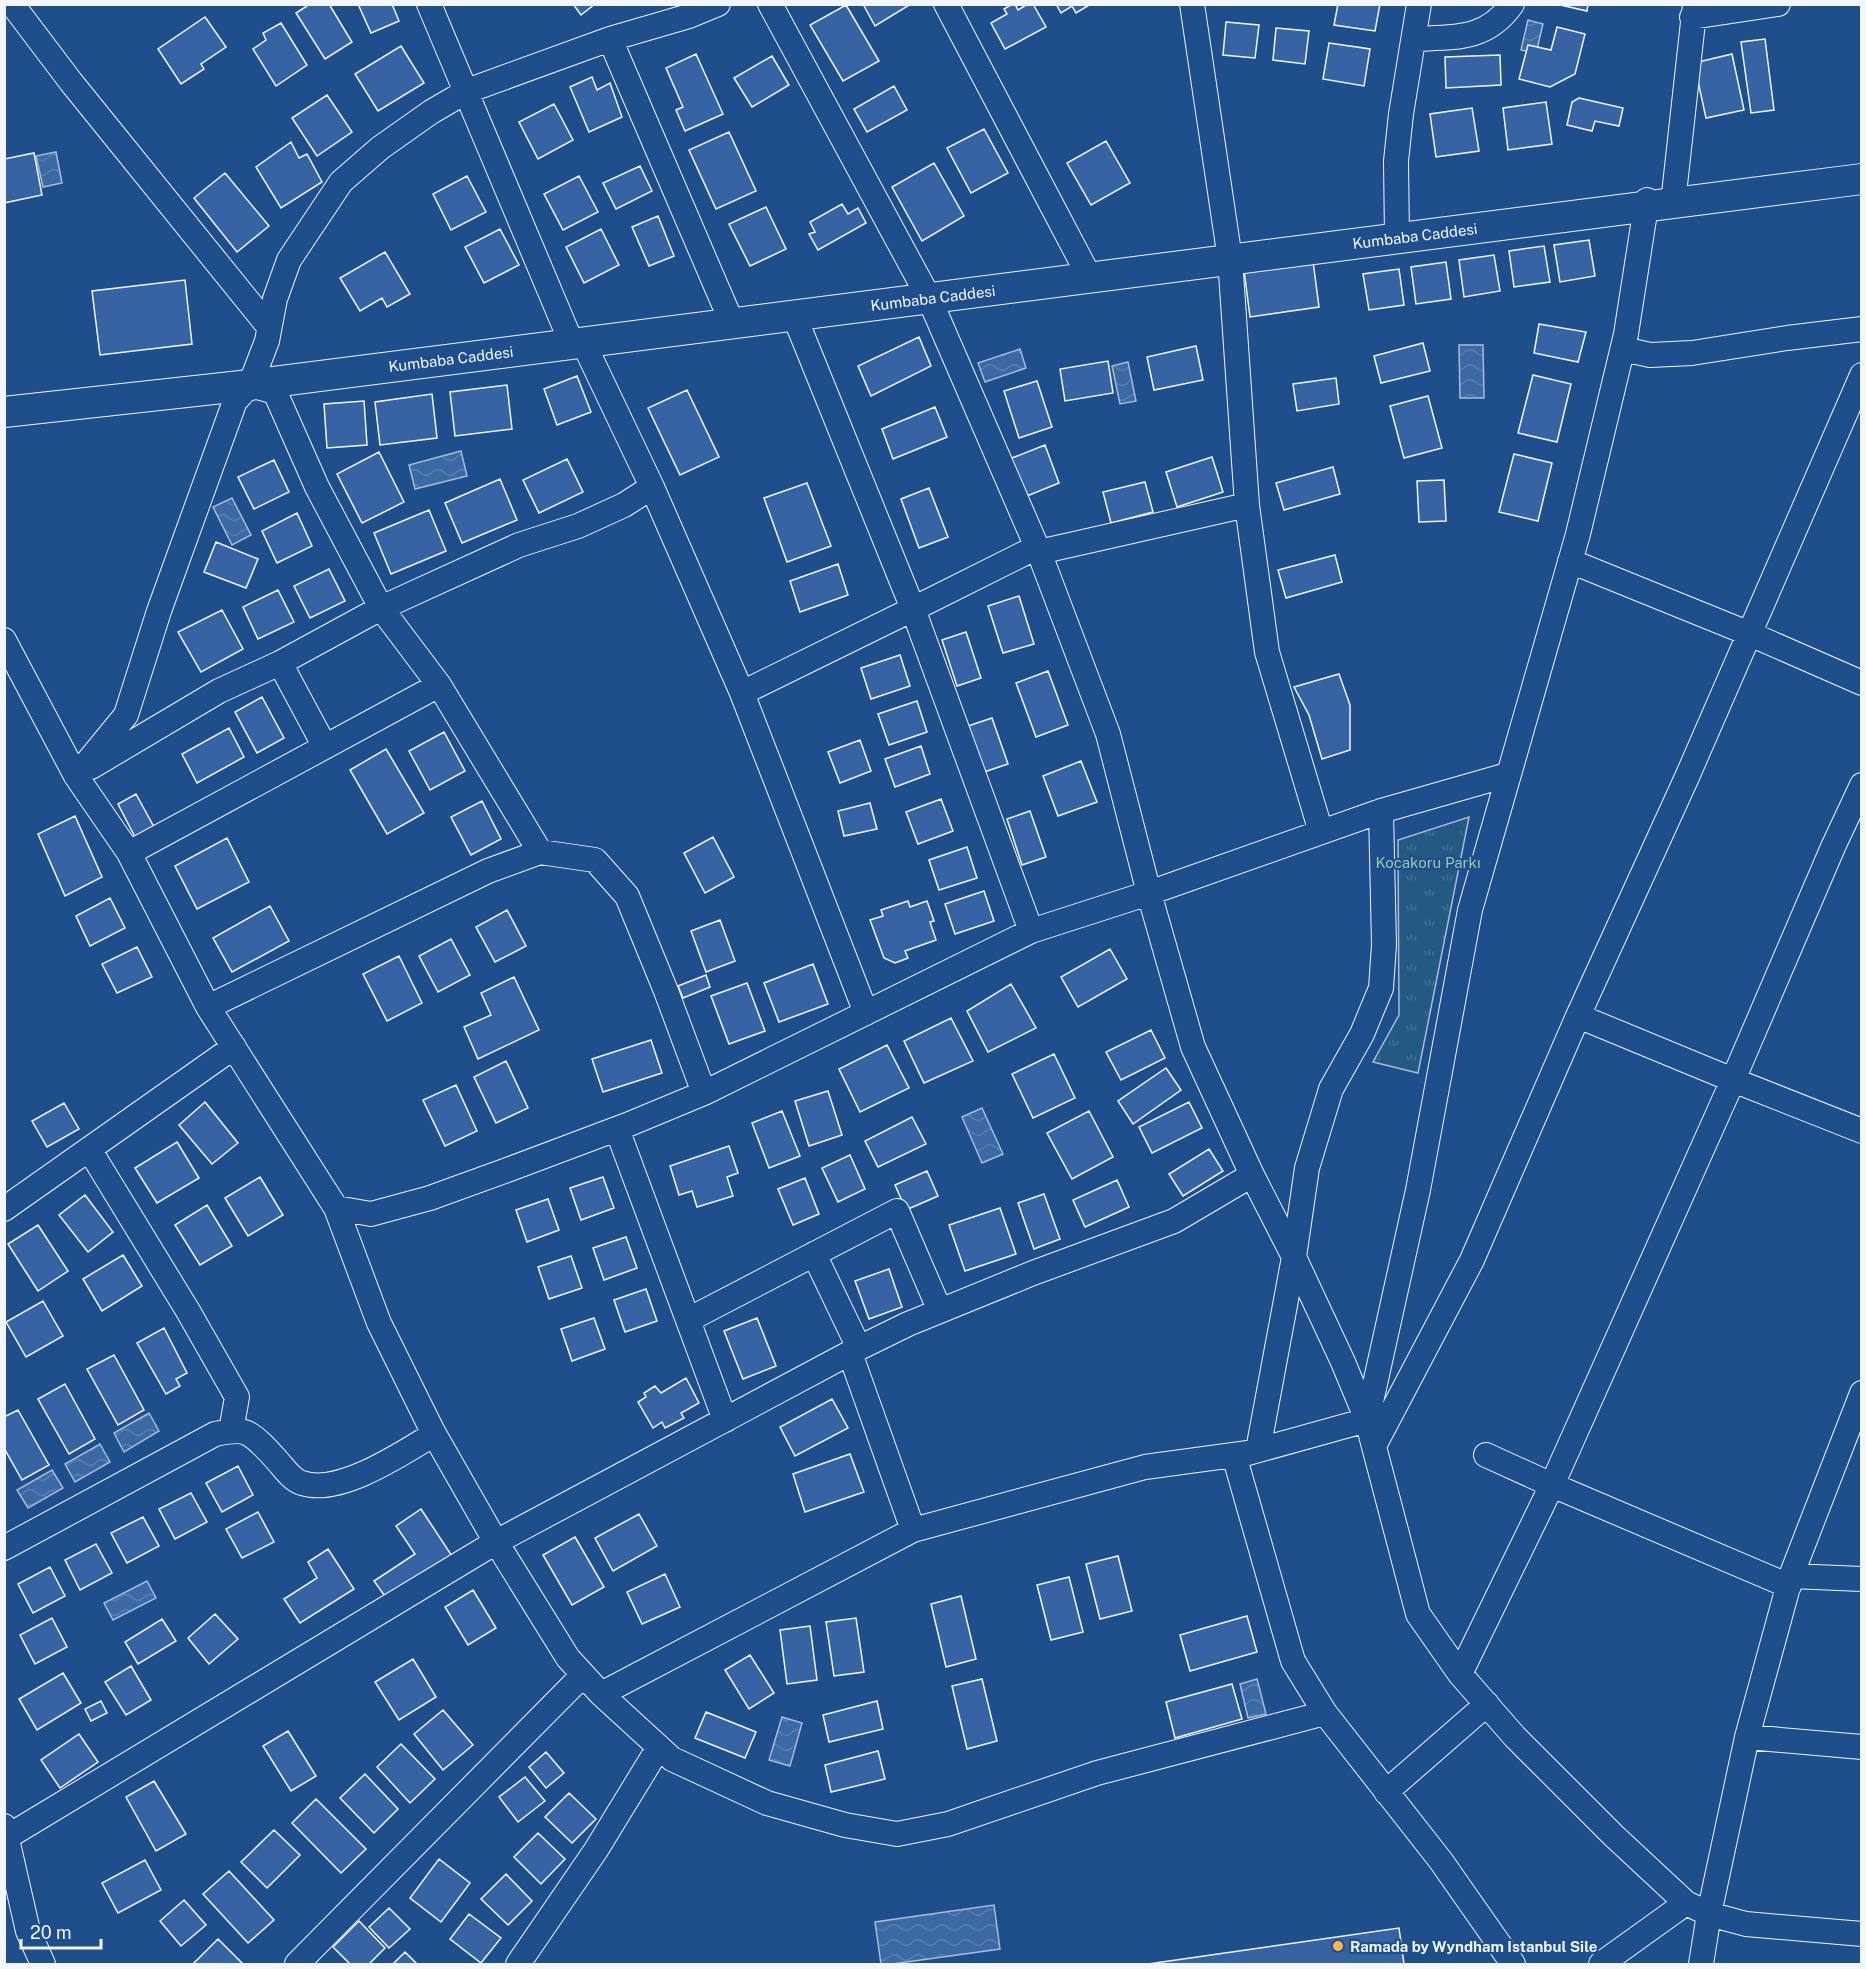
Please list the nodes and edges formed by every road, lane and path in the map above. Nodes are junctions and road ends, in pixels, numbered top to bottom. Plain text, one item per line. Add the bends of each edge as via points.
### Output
1 (12, 4) edge
2 (429, 4) edge
3 (718, 4) edge
4 (770, 4) edge
5 (946, 4) edge
6 (1192, 4) edge
7 (1419, 4) edge
8 (1512, 4) edge
9 (1778, 4) edge
10 (685, 10) edge
11 (1693, 11) edge
12 (610, 39) junction
13 (1414, 39) junction
14 (467, 91) junction
15 (1862, 179) edge
16 (1656, 205) junction
17 (1397, 238) junction
18 (1230, 260) junction
19 (1090, 278) junction
20 (929, 298) junction
21 (794, 315) junction
22 (732, 323) junction
23 (269, 327) junction
24 (1862, 329) edge
25 (578, 343) junction
26 (1623, 349) junction
27 (1862, 375) edge
28 (250, 385) junction
29 (4, 412) edge
30 (652, 487) junction
31 (1247, 505) junction
32 (1038, 550) junction
33 (1570, 561) junction
34 (381, 608) junction
35 (913, 609) junction
36 (1750, 634) junction
37 (4, 640) edge
38 (280, 663) junction
39 (1862, 683) edge
40 (439, 685) junction
41 (742, 693) junction
42 (325, 747) junction
43 (1507, 775) junction
44 (76, 776) junction
45 (1862, 785) edge
46 (1381, 811) junction
47 (1321, 832) junction
48 (540, 852) junction
49 (129, 853) junction
50 (1149, 893) junction
51 (1031, 931) junction
52 (208, 1007) junction
53 (866, 1013) junction
54 (1578, 1016) junction
55 (234, 1047) junction
56 (1733, 1080) junction
57 (704, 1093) junction
58 (617, 1129) junction
59 (1862, 1131) edge
60 (89, 1149) junction
61 (1252, 1174) junction
62 (1303, 1194) junction
63 (1264, 1199) junction
64 (336, 1208) junction
65 (4, 1209) edge
66 (814, 1254) junction
67 (1294, 1257) junction
68 (940, 1311) junction
69 (687, 1320) junction
70 (855, 1350) junction
71 (1862, 1393) edge
72 (725, 1420) junction
73 (1367, 1420) junction
74 (231, 1431) junction
75 (434, 1434) junction
76 (1374, 1446) junction
77 (1258, 1450) junction
78 (1234, 1455) junction
79 (1486, 1455) dead end
80 (1552, 1485) junction
81 (913, 1530) junction
82 (496, 1542) junction
83 (4, 1548) edge
84 (1862, 1579) edge
85 (1790, 1581) junction
86 (1460, 1674) junction
87 (583, 1675) junction
88 (601, 1694) junction
89 (1487, 1704) junction
90 (1325, 1713) junction
91 (1747, 1737) junction
92 (658, 1747) junction
93 (1862, 1747) edge
94 (1386, 1792) junction
95 (6, 1832) edge
96 (1686, 1903) junction
97 (1709, 1914) junction
98 (1862, 1934) edge
99 (43, 1965) edge
100 (297, 1965) edge
101 (518, 1965) edge
102 (1513, 1965) edge
103 (1601, 1965) edge
104 (1701, 1965) edge

1 - 23 street
2 - 14 street
3 - 10 street
4 - 20 street
5 - 19 street
6 - 18 street
7 - 13 street
8 - 13 street via 1500,19 1468,36
9 - 11 street
10 - 12 street
11 - 16 street
12 - 14 street
12 - 22 street
13 - 17 street via 1396,162
14 - 23 street via 380,148 341,182 289,260
14 - 25 street
15 - 16 street, Kumbaba Caddesi
16 - 17 street, Kumbaba Caddesi
16 - 26 street
17 - 18 street, Kumbaba Caddesi
18 - 19 street, Kumbaba Caddesi
18 - 31 street
19 - 20 street, Kumbaba Caddesi
20 - 21 street, Kumbaba Caddesi
20 - 32 street
21 - 22 street, Kumbaba Caddesi
21 - 35 street
22 - 25 street, Kumbaba Caddesi
23 - 28 street
24 - 26 street via 1692,353 1650,356
25 - 28 street, Kumbaba Caddesi
25 - 30 street
26 - 33 street
27 - 36 street
28 - 29 street, Kumbaba Caddesi
28 - 34 street via 275,392 317,487
28 - 44 street via 235,401 126,715
30 - 34 street via 578,526 519,545
30 - 41 street
31 - 32 street
31 - 47 street via 1267,652
32 - 35 street
32 - 50 street via 1108,734
33 - 36 street
33 - 43 street
34 - 38 street
34 - 40 street
35 - 41 street
35 - 51 street
36 - 39 street
36 - 54 street
37 - 44 street
38 - 42 street
38 - 44 street via 219,691
40 - 42 street
40 - 48 street
41 - 53 street
42 - 49 street
43 - 46 street
43 - 73 street via 1470,910 1418,1190
44 - 49 street
45 - 56 street
46 - 47 street
46 - 62 street via 1381,988 1362,1034 1331,1089
47 - 50 street
48 - 52 street via 488,872
48 - 57 street via 595,860 627,896
49 - 52 street
50 - 51 street
50 - 61 street via 1193,1047
51 - 53 street
52 - 55 street
53 - 57 street
54 - 56 street
54 - 76 street via 1472,1260
55 - 60 street
55 - 64 street
56 - 59 street
56 - 80 street
57 - 58 street
58 - 64 street via 430,1198 371,1214
58 - 69 street
60 - 65 street
60 - 74 street via 237,1397
61 - 63 street
61 - 68 street via 1174,1221
62 - 63 street
62 - 67 street
63 - 67 street
64 - 75 street via 379,1323
66 - 68 street via 897,1211
66 - 69 street
66 - 70 street
67 - 73 street
67 - 77 street
68 - 70 street
69 - 72 street
70 - 72 street
70 - 81 street
71 - 85 street
72 - 82 street
73 - 76 street
73 - 77 street
74 - 75 street via 247,1433 302,1483 324,1485 360,1476
74 - 83 street via 215,1434
75 - 82 street
76 - 86 street via 1418,1614
77 - 78 street
78 - 81 street via 1146,1467
78 - 90 street via 1293,1661
79 - 80 street
80 - 85 street
80 - 86 street
81 - 88 street
82 - 87 street via 568,1658
82 - 95 street
84 - 85 street
85 - 91 street
86 - 89 street
87 - 88 street
87 - 100 street
88 - 92 street
89 - 94 street
89 - 96 street via 1614,1836
90 - 92 street via 1097,1773 948,1824 897,1834 845,1825 767,1803 672,1759
90 - 94 street
91 - 93 street
91 - 97 street
92 - 101 street via 597,1850
94 - 102 street
95 - 99 street via 28,1931
96 - 97 street
96 - 103 street
97 - 98 street via 1746,1924
97 - 104 street

